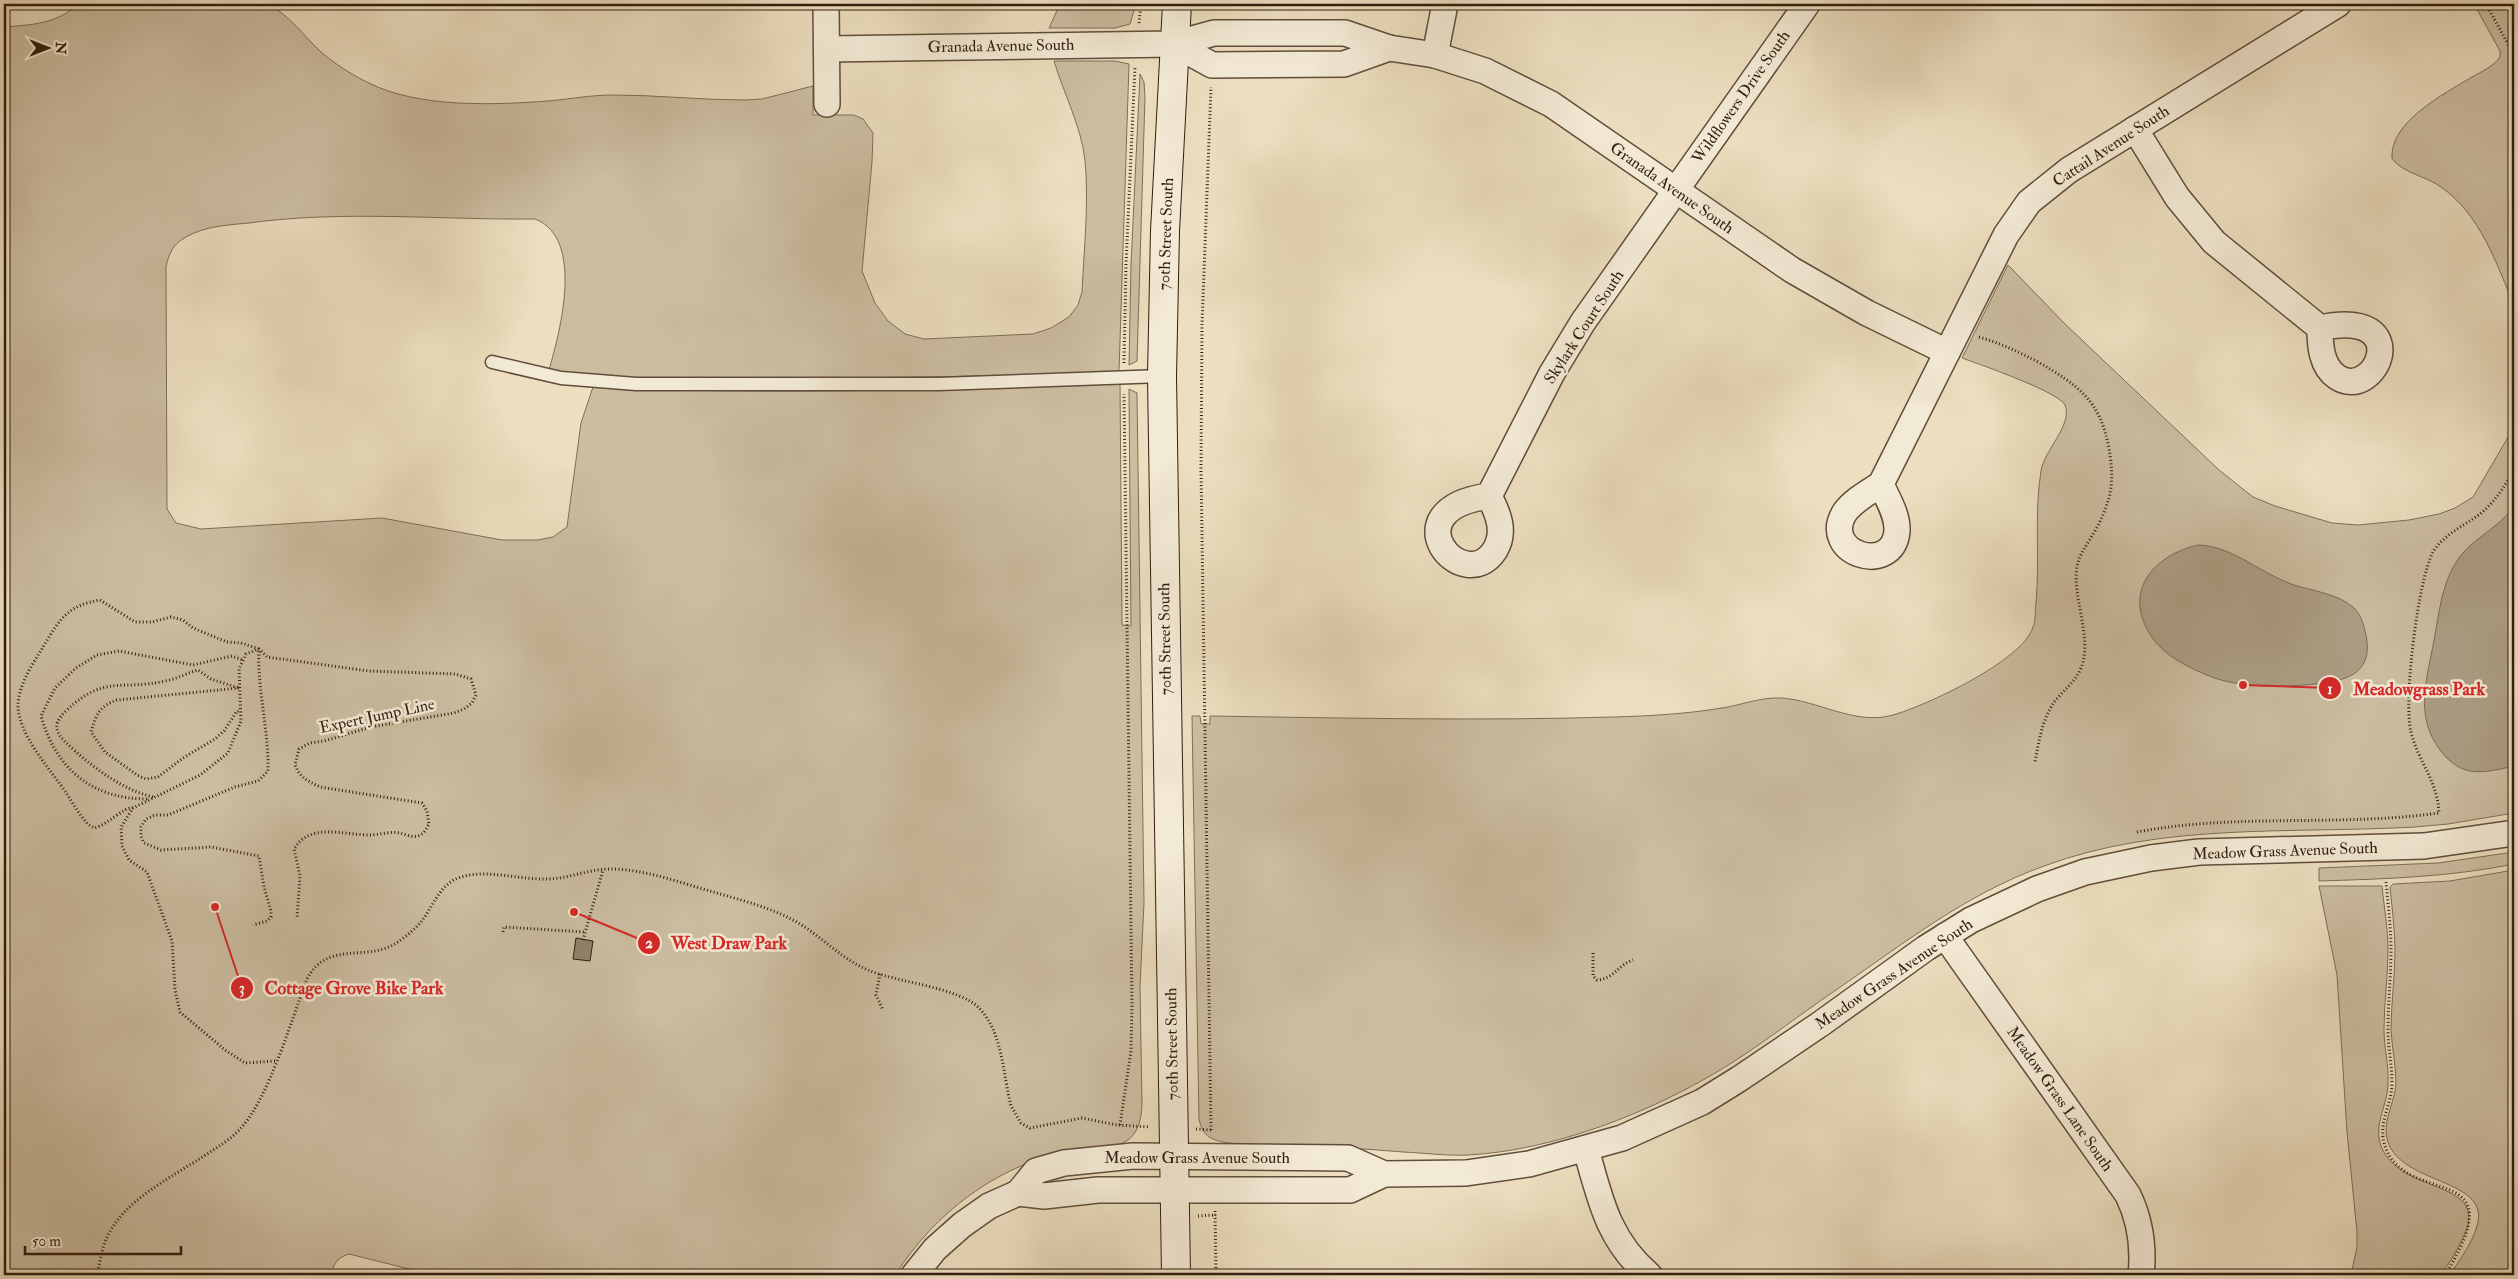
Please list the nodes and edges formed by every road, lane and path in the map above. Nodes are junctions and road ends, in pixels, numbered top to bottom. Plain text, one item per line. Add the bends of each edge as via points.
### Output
1 (826, 4) edge
2 (1141, 4) edge
3 (1177, 4) edge
4 (1446, 4) edge
5 (1807, 4) edge
6 (2338, 4) edge
7 (2486, 4) edge
8 (1140, 9) dead end
9 (1174, 44) junction
10 (827, 49) junction
11 (1435, 55) junction
12 (2514, 55) edge
13 (1134, 75) dead end
14 (1210, 95) dead end
15 (827, 104) dead end
16 (2135, 129) junction
17 (1675, 191) junction
18 (2320, 328) dead end
19 (1978, 336) dead end
20 (1947, 352) junction
21 (492, 362) dead end
22 (1162, 376) junction
23 (1124, 378) junction
24 (2514, 470) edge
25 (1881, 484) dead end
26 (1489, 496) dead end
27 (259, 648) junction
28 (243, 660) junction
29 (240, 688) junction
30 (241, 712) junction
31 (2035, 762) dead end
32 (153, 797) junction
33 (149, 799) junction
34 (133, 808) junction
35 (2137, 832) dead end
36 (2514, 833) edge
37 (603, 870) junction
38 (2386, 882) dead end
39 (297, 918) dead end
40 (253, 925) dead end
41 (503, 932) dead end
42 (585, 932) junction
43 (1945, 936) junction
44 (583, 940) dead end
45 (1593, 953) dead end
46 (1633, 960) dead end
47 (880, 974) junction
48 (884, 1010) dead end
49 (275, 1061) junction
50 (1120, 1125) junction
51 (1133, 1126) dead end
52 (1211, 1130) dead end
53 (1586, 1149) junction
54 (1174, 1157) junction
55 (1384, 1174) junction
56 (1174, 1191) junction
57 (1018, 1193) junction
58 (1216, 1215) dead end
59 (2474, 1216) dead end
60 (2473, 1225) dead end
61 (97, 1275) edge
62 (914, 1275) edge
63 (1176, 1275) edge
64 (1216, 1275) edge
65 (1649, 1275) edge
66 (2141, 1275) edge
67 (2445, 1275) edge

1 - 10 street
2 - 8 path
3 - 9 main road, 70th Street South
4 - 11 street
5 - 17 street, Wildflowers Drive South
6 - 16 street, Cattail Avenue South
7 - 12 path
9 - 10 street, Granada Avenue South
9 - 11 street, Granada Avenue South via 1212,65 1344,64 1389,48
9 - 22 main road, 70th Street South
10 - 15 street
11 - 17 street, Granada Avenue South via 1485,71 1537,96
13 - 23 path
14 - 52 path via 1201,469
16 - 18 street via 2177,197 2214,242
16 - 20 street, Cattail Avenue South via 2069,170 2023,209 2001,242
17 - 20 street, Granada Avenue South via 1808,280
17 - 26 street, Skylark Court South via 1566,348
19 - 31 path via 2014,349 2084,392 2102,421 2111,463 2111,487 2106,507 2077,568 2082,664 2076,677 2046,715
20 - 25 street, Cattail Avenue South
21 - 23 lane via 561,378 645,384 948,384
22 - 23 lane
22 - 54 main road, 70th Street South
23 - 50 path via 1132,1006 1130,1051
24 - 35 path via 2488,507 2437,546 2423,581 2410,681 2409,720 2413,738 2435,786 2439,813 2373,821 2182,826
27 - 28 path via 246,654
27 - 34 path via 227,642 172,617 135,622 100,600 76,606 55,625 23,684 18,703 20,720 52,776 89,825 94,828 104,826 125,809
27 - 39 path, Expert Jump Line via 266,657 369,671 465,675 471,679 476,695 464,710 371,727 310,743 299,749 295,765 299,775 308,782 320,787 422,803 429,824 422,834 416,836 322,832 302,838 294,849 300,876
27 - 40 path via 258,671 268,771 258,781 235,787 168,815 146,819 141,828 144,843 161,850 211,847 259,856 271,917 266,922
28 - 29 path via 239,669
28 - 33 path via 232,656 193,664 119,651 97,655 54,688 41,716 50,742 73,772 88,786 103,793 118,798
29 - 30 path
29 - 30 path via 117,700 104,705 95,716 91,732 105,752 146,779 158,777 215,739 237,711
29 - 32 path via 211,679 198,670 166,681 110,685 81,696 57,720 60,737 89,763 138,793
30 - 32 path via 241,721 228,753 200,775
32 - 33 path
33 - 34 path
34 - 49 path via 121,827 122,846 129,860 147,872 165,920 172,941 175,990 180,1012 245,1063
36 - 43 street, Meadow Grass Avenue South via 2424,846 2226,851 2132,861 2085,872 2037,889 1986,912
37 - 42 path
37 - 47 path via 622,870 661,878 779,913 808,929 850,962
37 - 49 path via 549,879 480,875 453,880 442,890 420,923 397,943 380,950 334,955 314,967
38 - 59 path via 2391,940 2388,1030 2392,1082 2383,1119 2384,1144 2392,1160 2404,1169 2458,1192 2470,1203
41 - 42 path via 504,927
42 - 44 path
43 - 53 street, Meadow Grass Avenue South via 1709,1097 1643,1129
43 - 66 street, Meadow Grass Lane South via 2128,1196 2140,1232
45 - 46 path via 1593,976 1597,980 1609,978
47 - 48 path via 876,995
47 - 50 path via 960,996 978,1007 994,1032 1011,1106 1024,1125 1037,1128 1082,1118
49 - 61 path via 259,1102 240,1129 141,1198 117,1222 105,1242
50 - 51 path
53 - 55 street, Meadow Grass Avenue South via 1484,1172
53 - 65 street via 1611,1228 1625,1252
54 - 55 street, Meadow Grass Avenue South via 1348,1158
54 - 56 main road, 70th Street South
54 - 57 street, Meadow Grass Avenue South via 1108,1157 1064,1163 1036,1171
55 - 56 street, Meadow Grass Avenue South via 1350,1190
56 - 57 street, Meadow Grass Avenue South via 1098,1190 1044,1196
56 - 63 main road, 70th Street South
57 - 62 street, Meadow Grass Avenue South via 989,1206 962,1225 935,1249
58 - 64 path
60 - 67 path

